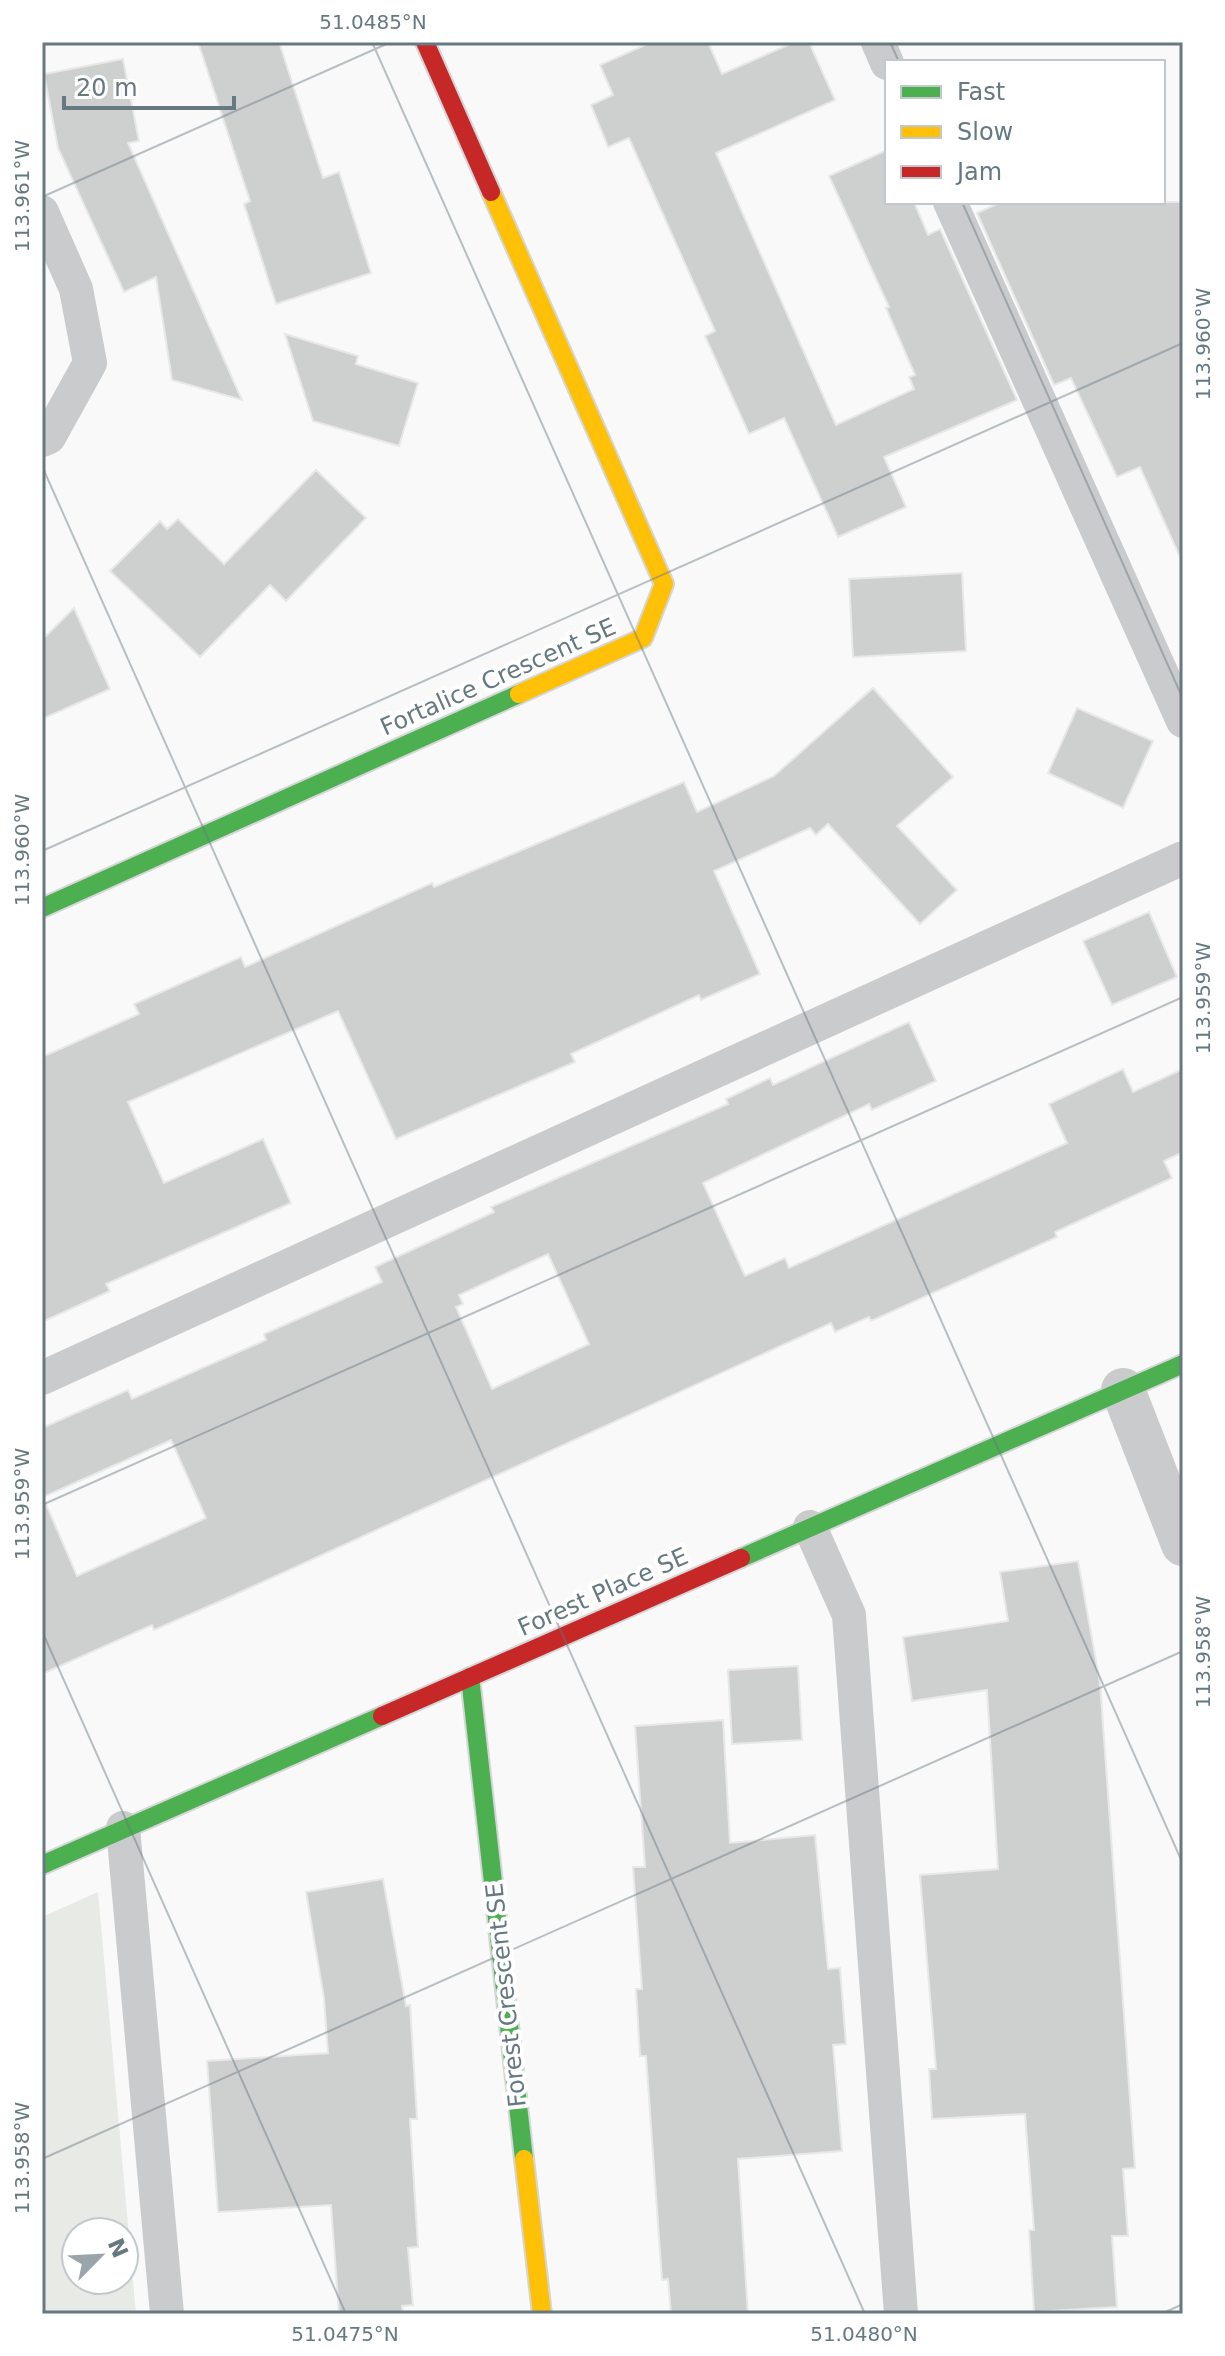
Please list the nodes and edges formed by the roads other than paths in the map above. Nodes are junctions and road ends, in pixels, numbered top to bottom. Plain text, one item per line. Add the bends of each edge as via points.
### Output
1 (425, 42) edge
2 (951, 204) edge
3 (42, 212) edge
4 (42, 440) edge
5 (1183, 721) edge
6 (1183, 858) edge
7 (42, 908) edge
8 (1183, 1364) edge
9 (42, 1378) edge
10 (1123, 1390) junction
11 (810, 1527) junction
12 (1183, 1544) edge
13 (470, 1677) junction
14 (123, 1828) junction
15 (42, 1865) edge
16 (167, 2314) edge
17 (542, 2314) edge
18 (901, 2314) edge

1 - 7 street, Fortalice Crescent SE via 664,584 643,638
2 - 5 lane
3 - 4 lane via 76,289 90,363 49,437
6 - 9 lane
8 - 10 street, Forest Place SE
10 - 11 street, Forest Place SE
10 - 12 street
11 - 13 street, Forest Place SE
11 - 18 lane via 849,1615
13 - 14 street, Forest Place SE
13 - 17 street, Forest Crescent SE
14 - 15 street, Forest Place SE
14 - 16 lane

